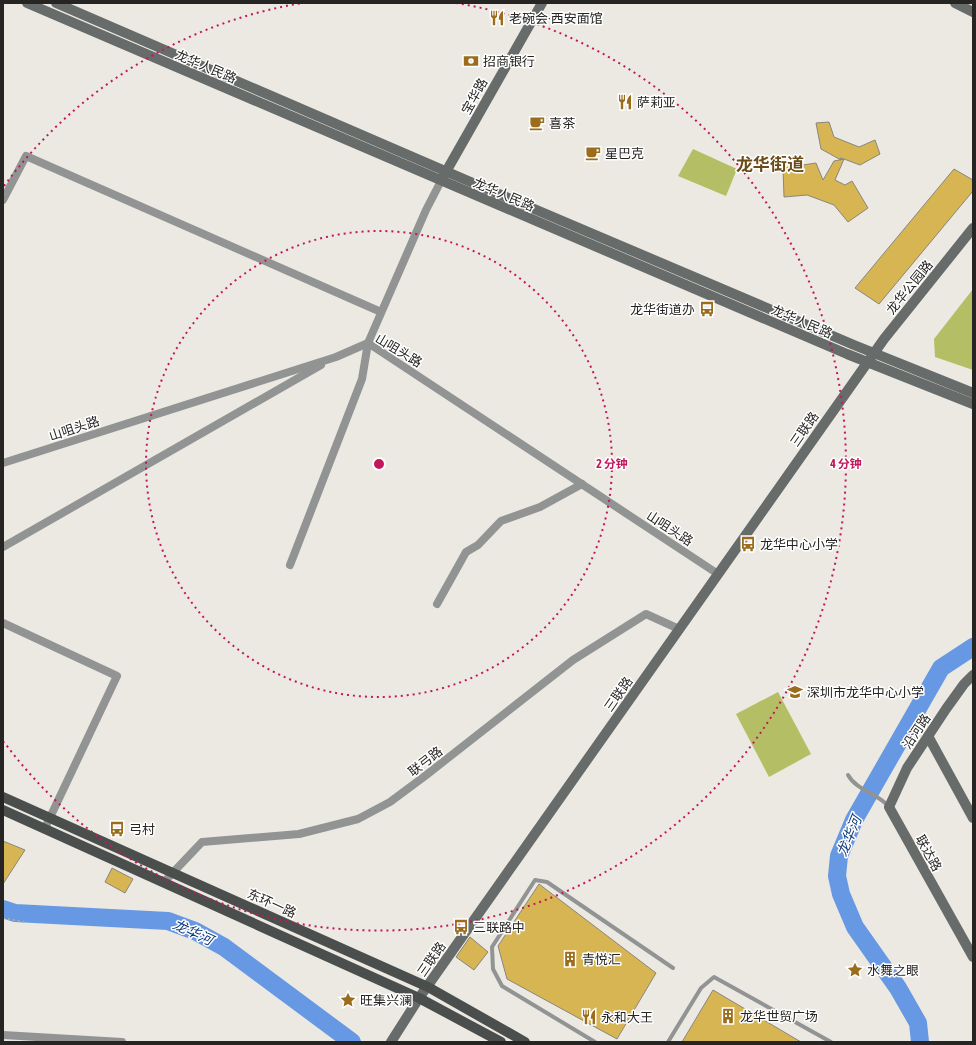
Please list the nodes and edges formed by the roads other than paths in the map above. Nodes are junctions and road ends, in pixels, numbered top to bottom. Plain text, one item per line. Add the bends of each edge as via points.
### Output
1 (26, 3) edge
2 (56, 3) edge
3 (542, 3) edge
4 (955, 3) edge
5 (973, 12) edge
6 (447, 172) junction
7 (441, 181) junction
8 (3, 200) edge
9 (973, 228) edge
10 (381, 312) junction
11 (368, 343) junction
12 (874, 354) junction
13 (336, 357) junction
14 (867, 363) junction
15 (973, 393) edge
16 (973, 404) edge
17 (3, 463) edge
18 (582, 484) junction
19 (3, 546) edge
20 (290, 565) dead end
21 (718, 574) junction
22 (437, 604) dead end
23 (3, 623) edge
24 (679, 630) junction
25 (973, 675) edge
26 (928, 736) junction
27 (848, 775) dead end
28 (3, 797) edge
29 (889, 807) junction
30 (3, 810) edge
31 (50, 818) junction
32 (973, 818) edge
33 (45, 828) junction
34 (172, 872) junction
35 (164, 882) junction
36 (973, 957) edge
37 (673, 968) dead end
38 (428, 987) junction
39 (419, 998) junction
40 (3, 1035) edge
41 (122, 1042) edge
42 (391, 1042) edge
43 (501, 1042) edge
44 (525, 1042) edge
45 (595, 1042) edge
46 (668, 1042) edge
47 (831, 1042) edge

1 - 7 main road, 龙华人民路
2 - 6 main road, 龙华人民路
3 - 6 main road, 宝华路
4 - 5 main road
6 - 7 main road, 宝华路
6 - 12 main road, 龙华人民路
7 - 10 street
7 - 14 main road, 龙华人民路
8 - 10 street via 26,156
9 - 12 main road, 龙华公园路
10 - 11 street
11 - 13 street, 山咀头路
11 - 18 street, 山咀头路
11 - 20 street via 362,379
12 - 14 main road, 龙华公园路
12 - 15 main road, 龙华人民路
13 - 17 street, 山咀头路
13 - 19 street
14 - 16 main road, 龙华人民路
14 - 21 main road, 三联路
18 - 21 street, 山咀头路
18 - 22 street via 540,507 501,521 478,545 466,552
21 - 24 main road, 三联路
23 - 31 street via 117,676
24 - 34 street, 联弓路 via 646,614 573,660 390,802 358,819 299,834 202,842
24 - 38 main road, 三联路
25 - 26 main road, 沿河路
26 - 29 main road, 沿河路 via 907,768
26 - 32 main road
27 - 29 lane, 联达路 via 859,788
28 - 31 main road, 东环一路
29 - 36 main road, 联达路
30 - 33 main road, 东环一路
31 - 33 street
31 - 34 main road, 东环一路
33 - 35 main road, 东环一路
34 - 35 street, 联弓路
34 - 38 main road, 东环一路
35 - 39 main road, 东环一路
37 - 45 lane via 548,882 535,880 492,947 493,969 502,986
38 - 39 main road, 三联路
38 - 44 main road, 东环一路
39 - 42 main road, 三联路
39 - 43 main road, 东环一路
40 - 41 street
46 - 47 lane via 701,988 714,977

